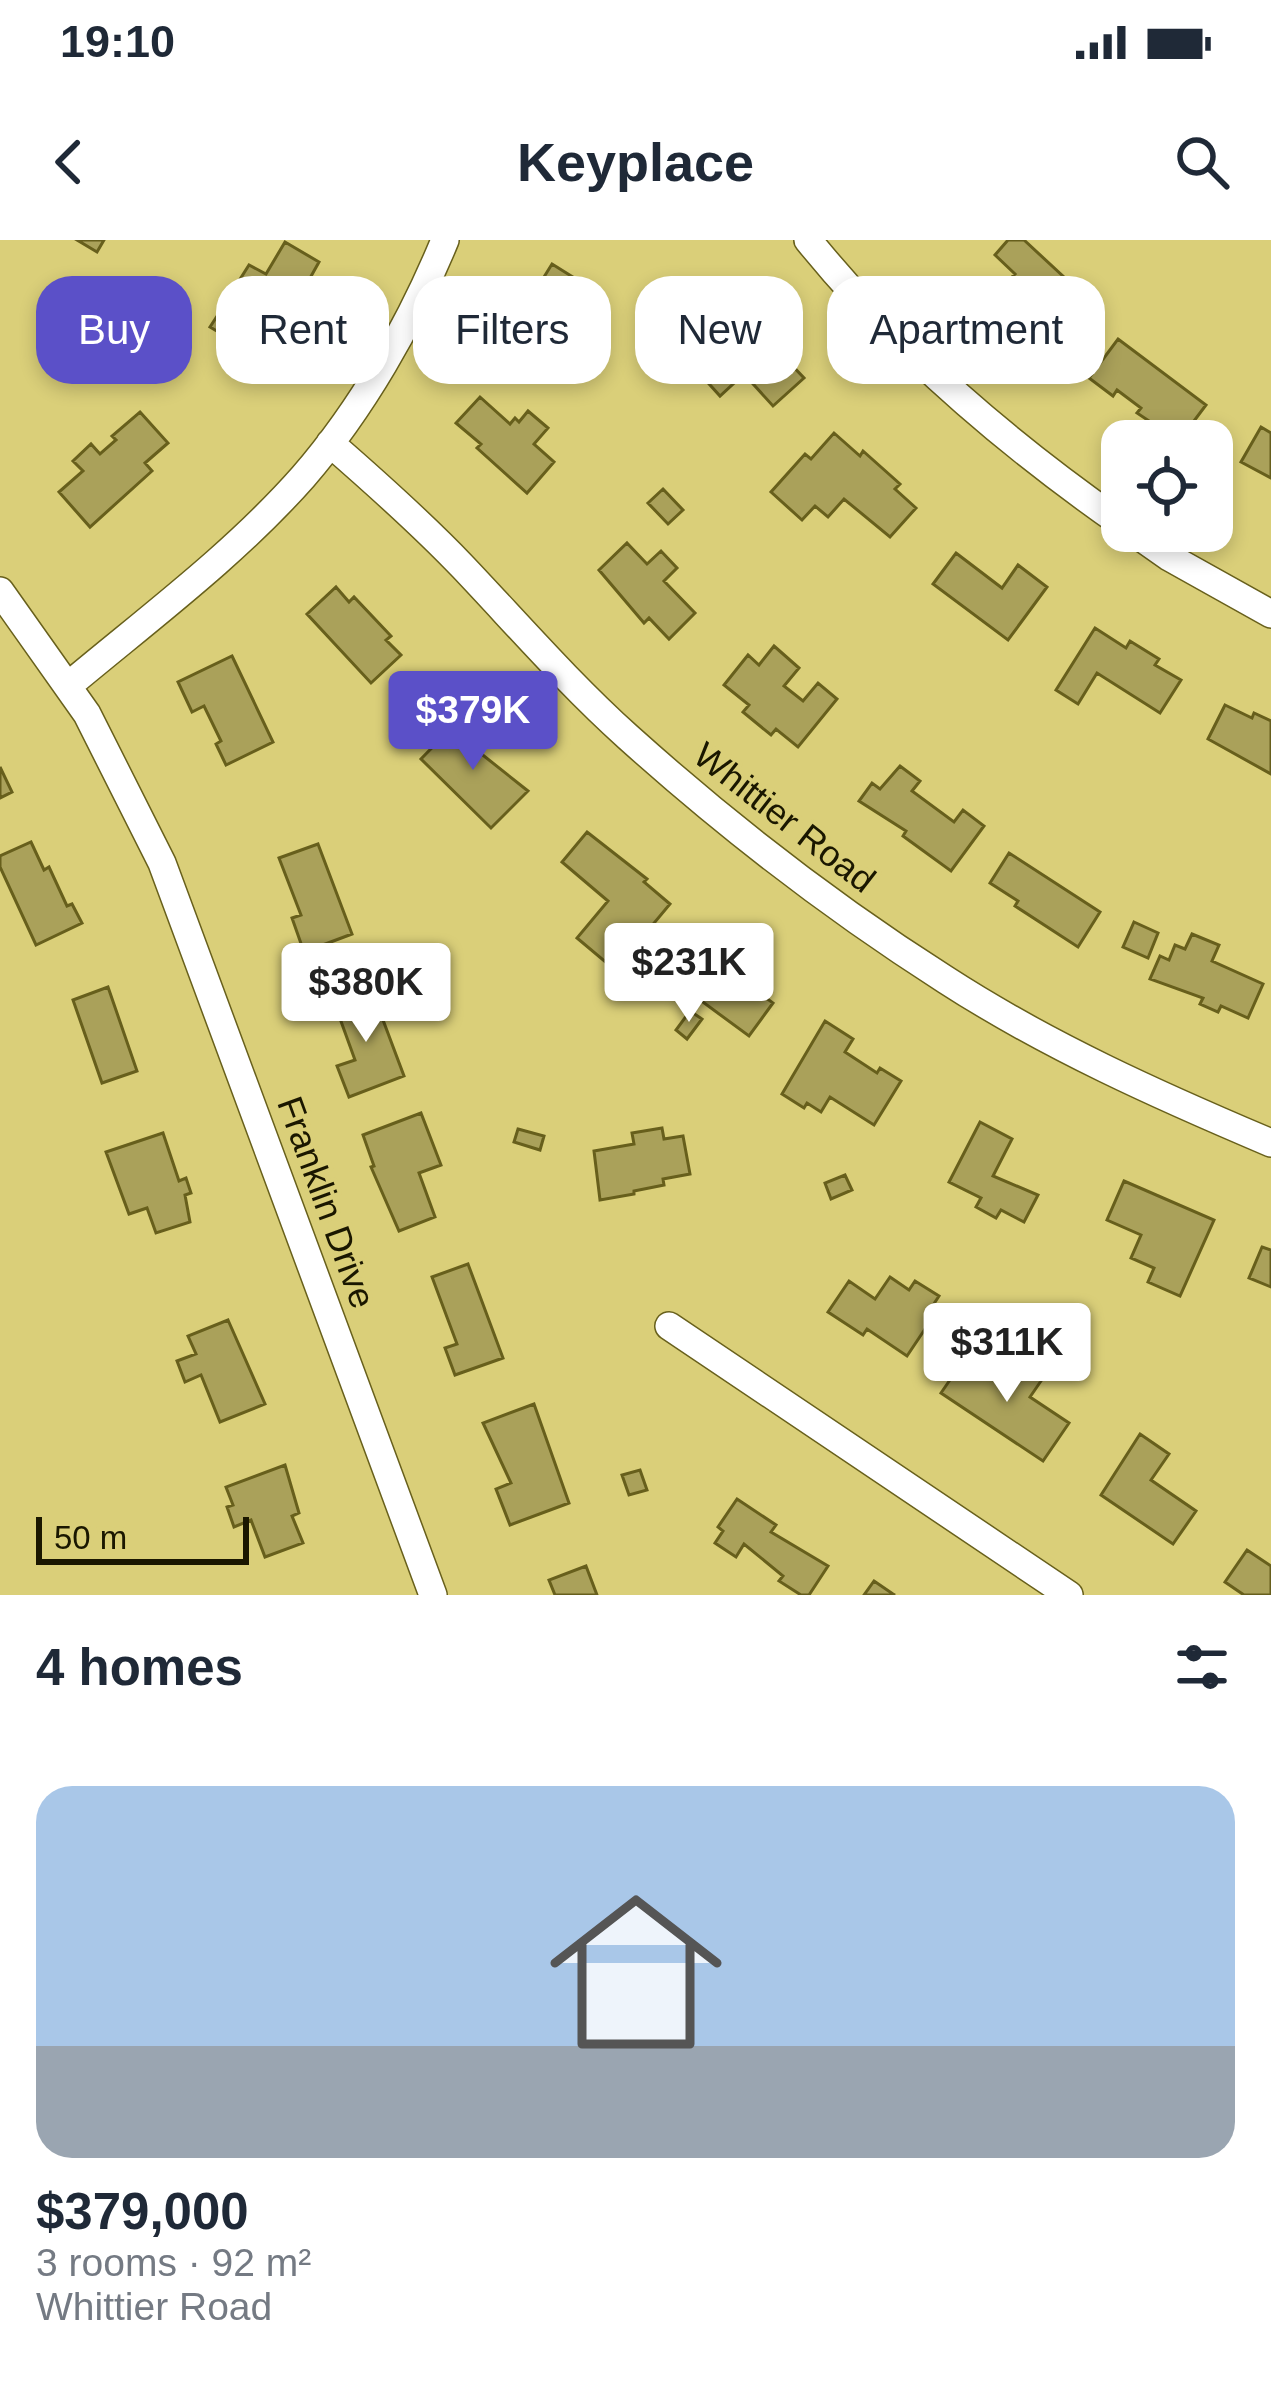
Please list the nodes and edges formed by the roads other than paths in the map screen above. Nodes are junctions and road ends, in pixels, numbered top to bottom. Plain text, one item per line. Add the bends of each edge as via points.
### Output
1 (445, 240) edge
2 (808, 240) edge
3 (330, 443) junction
4 (1101, 509) edge
5 (1162, 552) edge
6 (0, 591) edge
7 (1271, 614) edge
8 (69, 685) junction
9 (1271, 1143) edge
10 (669, 1326) dead end
11 (433, 1595) edge
12 (1069, 1595) edge

1 - 3 street
2 - 4 street via 982,418
3 - 8 street via 258,524
3 - 9 street, Whittier Road via 399,502 625,734 808,885 949,982 1064,1048
5 - 7 street
6 - 8 street, Franklin Drive
8 - 11 street, Franklin Drive via 162,863
10 - 12 street

